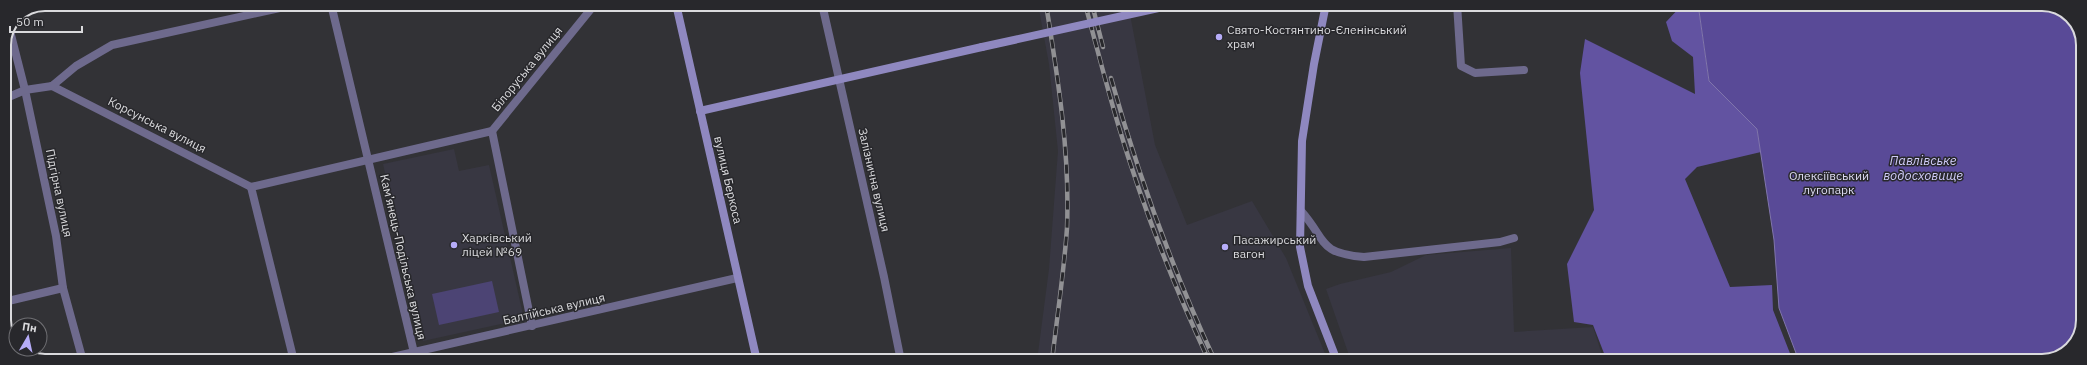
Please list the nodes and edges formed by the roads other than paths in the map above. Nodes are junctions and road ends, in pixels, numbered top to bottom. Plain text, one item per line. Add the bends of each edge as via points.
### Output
1 (266, 11) edge
2 (333, 11) edge
3 (589, 11) edge
4 (678, 11) edge
5 (824, 11) edge
6 (1143, 11) edge
7 (1325, 11) edge
8 (1458, 11) edge
9 (12, 39) edge
10 (1524, 70) dead end
11 (840, 78) junction
12 (52, 86) junction
13 (25, 90) junction
14 (11, 96) edge
15 (700, 111) junction
16 (492, 131) junction
17 (368, 159) junction
18 (251, 187) junction
19 (1301, 211) junction
20 (1514, 238) dead end
21 (737, 278) junction
22 (63, 288) junction
23 (11, 300) edge
24 (532, 326) junction
25 (414, 352) junction
26 (81, 354) edge
27 (292, 354) edge
28 (405, 354) edge
29 (755, 354) edge
30 (900, 354) edge
31 (1334, 354) edge

1 - 12 street via 112,45 76,66
2 - 17 street, Кам’янець-Подільська вулиця
3 - 16 street, Білоруська вулиця
4 - 15 street, вулиця Беркоса
5 - 11 street, Залізнична вулиця
6 - 11 street, bridge
7 - 19 street via 1302,141
8 - 10 street via 1462,66 1475,73
9 - 13 street, Підгірна вулиця
11 - 15 street
11 - 30 street, Залізнична вулиця
12 - 13 street
12 - 18 street, Корсунська вулиця
13 - 14 street
13 - 22 street, Підгірна вулиця via 56,236
15 - 21 street, вулиця Беркоса
16 - 17 street
16 - 24 street
17 - 18 street
17 - 25 street, Кам’янець-Подільська вулиця
18 - 27 street
19 - 20 street via 1328,248 1344,255 1364,257 1493,243
19 - 31 street via 1300,247 1308,286
21 - 24 street, Балтійська вулиця
21 - 29 street, вулиця Беркоса
22 - 23 street
22 - 26 street, Підгірна вулиця
24 - 25 street, Балтійська вулиця
25 - 28 street, Балтійська вулиця

